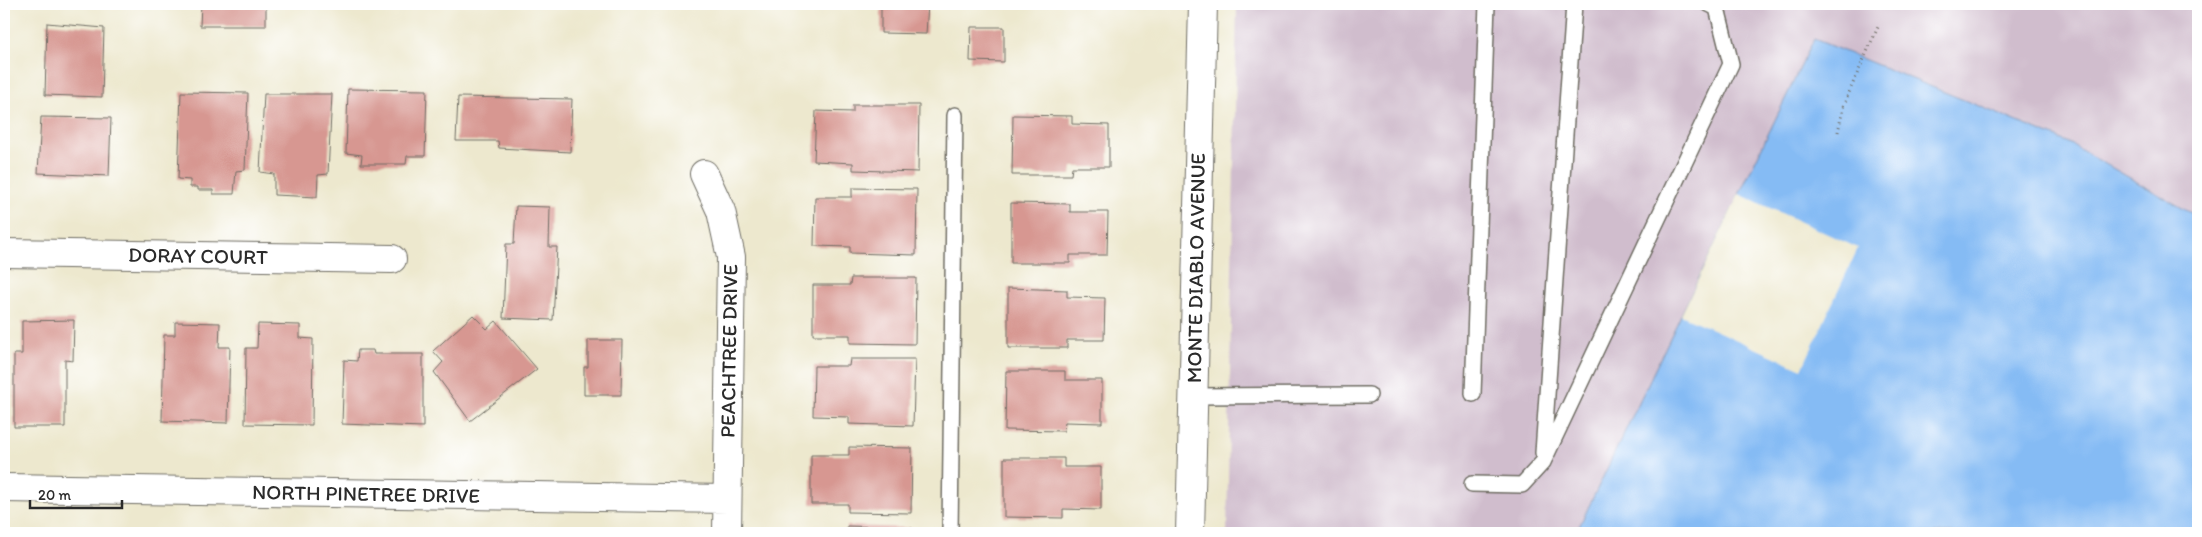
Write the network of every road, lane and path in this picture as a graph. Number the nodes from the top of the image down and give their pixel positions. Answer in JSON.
{"nodes":[{"id":1,"x":1203,"y":4,"type":"edge"},
{"id":2,"x":1487,"y":4,"type":"edge"},
{"id":3,"x":1574,"y":4,"type":"edge"},
{"id":4,"x":1709,"y":4,"type":"edge"},
{"id":5,"x":1878,"y":28,"type":"dead end"},
{"id":6,"x":1844,"y":101,"type":"dead end"},
{"id":7,"x":1844,"y":106,"type":"junction"},
{"id":8,"x":955,"y":115,"type":"dead end"},
{"id":9,"x":1838,"y":132,"type":"dead end"},
{"id":10,"x":704,"y":174,"type":"dead end"},
{"id":11,"x":4,"y":253,"type":"edge"},
{"id":12,"x":392,"y":259,"type":"dead end"},
{"id":13,"x":1368,"y":394,"type":"dead end"},
{"id":14,"x":1473,"y":394,"type":"dead end"},
{"id":15,"x":1193,"y":396,"type":"junction"},
{"id":16,"x":1543,"y":462,"type":"junction"},
{"id":17,"x":1472,"y":484,"type":"dead end"},
{"id":18,"x":4,"y":488,"type":"edge"},
{"id":19,"x":727,"y":499,"type":"junction"},
{"id":20,"x":728,"y":533,"type":"edge"},
{"id":21,"x":950,"y":533,"type":"edge"},
{"id":22,"x":1190,"y":533,"type":"edge"}],
"edges":[{"from":1,"to":15,"type":"street","name":"MONTE DIABLO AVENUE"},
{"from":2,"to":14,"type":"lane"},
{"from":3,"to":16,"type":"lane"},
{"from":4,"to":16,"type":"lane"},
{"from":5,"to":7,"type":"path"},
{"from":6,"to":7,"type":"path"},
{"from":7,"to":9,"type":"path"},
{"from":8,"to":21,"type":"lane"},
{"from":10,"to":19,"type":"street","name":"PEACHTREE DRIVE"},
{"from":11,"to":12,"type":"street","name":"DORAY COURT"},
{"from":13,"to":15,"type":"lane"},
{"from":15,"to":22,"type":"street","name":"MONTE DIABLO AVENUE"},
{"from":16,"to":17,"type":"lane"},
{"from":18,"to":19,"type":"street","name":"NORTH PINETREE DRIVE"},
{"from":19,"to":20,"type":"street","name":"PEACHTREE DRIVE"}]}
